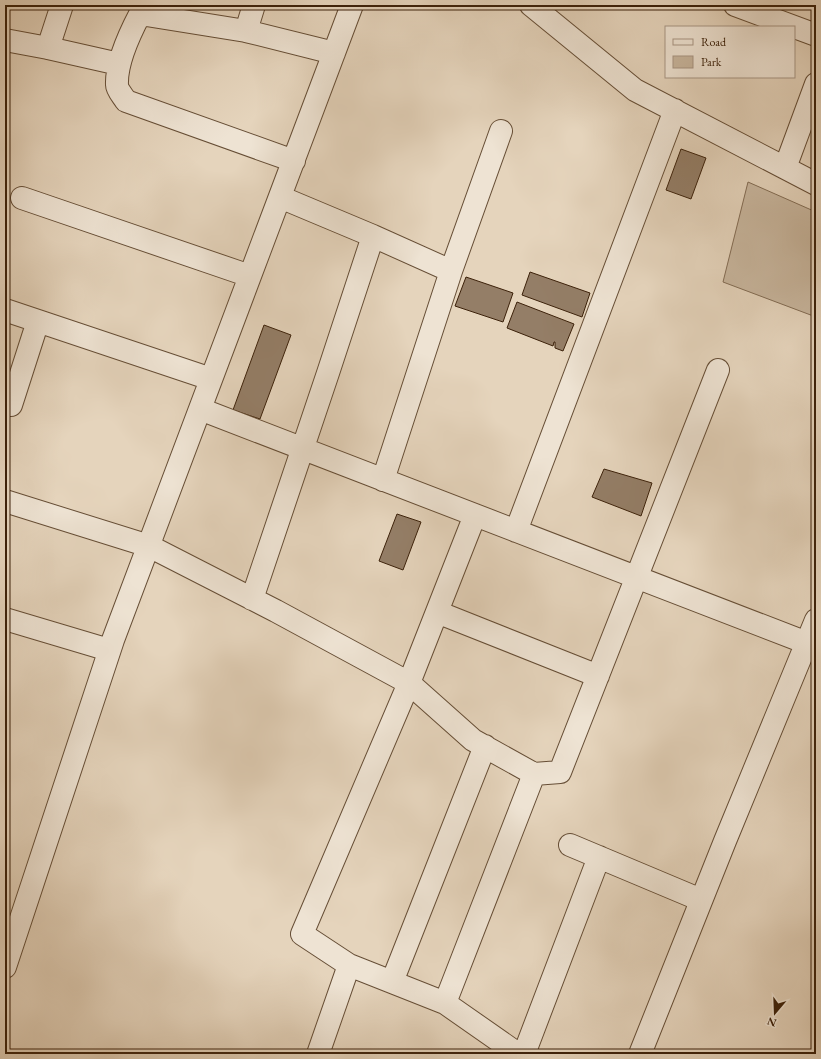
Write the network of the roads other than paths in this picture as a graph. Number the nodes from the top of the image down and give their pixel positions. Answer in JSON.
{"nodes":[{"id":1,"x":62,"y":5,"type":"edge"},
{"id":2,"x":254,"y":5,"type":"edge"},
{"id":3,"x":352,"y":5,"type":"edge"},
{"id":4,"x":531,"y":5,"type":"edge"},
{"id":5,"x":735,"y":5,"type":"edge"},
{"id":6,"x":792,"y":26,"type":"edge"},
{"id":7,"x":795,"y":27,"type":"edge"},
{"id":8,"x":246,"y":31,"type":"junction"},
{"id":9,"x":816,"y":35,"type":"edge"},
{"id":10,"x":5,"y":40,"type":"edge"},
{"id":11,"x":48,"y":48,"type":"junction"},
{"id":12,"x":334,"y":53,"type":"junction"},
{"id":13,"x":119,"y":64,"type":"junction"},
{"id":14,"x":816,"y":84,"type":"edge"},
{"id":15,"x":675,"y":110,"type":"junction"},
{"id":16,"x":501,"y":131,"type":"dead end"},
{"id":17,"x":294,"y":160,"type":"junction"},
{"id":18,"x":785,"y":168,"type":"junction"},
{"id":19,"x":816,"y":184,"type":"edge"},
{"id":20,"x":280,"y":197,"type":"junction"},
{"id":21,"x":22,"y":198,"type":"dead end"},
{"id":22,"x":372,"y":236,"type":"junction"},
{"id":23,"x":451,"y":271,"type":"junction"},
{"id":24,"x":250,"y":276,"type":"junction"},
{"id":25,"x":5,"y":310,"type":"edge"},
{"id":26,"x":38,"y":321,"type":"junction"},
{"id":27,"x":718,"y":370,"type":"dead end"},
{"id":28,"x":211,"y":379,"type":"junction"},
{"id":29,"x":11,"y":406,"type":"dead end"},
{"id":30,"x":200,"y":409,"type":"junction"},
{"id":31,"x":303,"y":449,"type":"junction"},
{"id":32,"x":383,"y":480,"type":"junction"},
{"id":33,"x":5,"y":501,"type":"edge"},
{"id":34,"x":475,"y":515,"type":"junction"},
{"id":35,"x":516,"y":531,"type":"junction"},
{"id":36,"x":148,"y":546,"type":"junction"},
{"id":37,"x":637,"y":577,"type":"junction"},
{"id":38,"x":252,"y":599,"type":"junction"},
{"id":39,"x":437,"y":612,"type":"junction"},
{"id":40,"x":5,"y":619,"type":"edge"},
{"id":41,"x":816,"y":620,"type":"edge"},
{"id":42,"x":807,"y":643,"type":"junction"},
{"id":43,"x":109,"y":650,"type":"junction"},
{"id":44,"x":598,"y":676,"type":"junction"},
{"id":45,"x":409,"y":683,"type":"junction"},
{"id":46,"x":485,"y":746,"type":"junction"},
{"id":47,"x":534,"y":774,"type":"junction"},
{"id":48,"x":570,"y":845,"type":"dead end"},
{"id":49,"x":599,"y":857,"type":"junction"},
{"id":50,"x":701,"y":900,"type":"junction"},
{"id":51,"x":348,"y":965,"type":"junction"},
{"id":52,"x":5,"y":968,"type":"edge"},
{"id":53,"x":392,"y":982,"type":"junction"},
{"id":54,"x":445,"y":1003,"type":"junction"},
{"id":55,"x":318,"y":1054,"type":"edge"},
{"id":56,"x":518,"y":1054,"type":"edge"},
{"id":57,"x":524,"y":1054,"type":"edge"},
{"id":58,"x":640,"y":1054,"type":"edge"}],
"edges":[{"from":1,"to":11,"type":"street"},
{"from":2,"to":8,"type":"street"},
{"from":3,"to":12,"type":"street"},
{"from":4,"to":15,"type":"street"},
{"from":5,"to":6,"type":"street"},
{"from":7,"to":9,"type":"street"},
{"from":8,"to":12,"type":"street"},
{"from":8,"to":13,"type":"street"},
{"from":10,"to":11,"type":"street"},
{"from":11,"to":13,"type":"street"},
{"from":12,"to":17,"type":"street"},
{"from":13,"to":17,"type":"street"},
{"from":14,"to":18,"type":"street"},
{"from":15,"to":18,"type":"street"},
{"from":15,"to":35,"type":"street"},
{"from":16,"to":23,"type":"street"},
{"from":17,"to":20,"type":"street"},
{"from":18,"to":19,"type":"street"},
{"from":20,"to":22,"type":"street"},
{"from":20,"to":24,"type":"street"},
{"from":21,"to":24,"type":"street"},
{"from":22,"to":23,"type":"street"},
{"from":22,"to":31,"type":"street"},
{"from":23,"to":32,"type":"street"},
{"from":24,"to":28,"type":"street"},
{"from":25,"to":26,"type":"street"},
{"from":26,"to":28,"type":"street"},
{"from":26,"to":29,"type":"street"},
{"from":27,"to":37,"type":"street"},
{"from":28,"to":30,"type":"street"},
{"from":30,"to":31,"type":"street"},
{"from":30,"to":36,"type":"street"},
{"from":31,"to":32,"type":"street"},
{"from":31,"to":38,"type":"street"},
{"from":32,"to":34,"type":"street"},
{"from":33,"to":36,"type":"street"},
{"from":34,"to":35,"type":"street"},
{"from":34,"to":39,"type":"street"},
{"from":35,"to":37,"type":"street"},
{"from":36,"to":38,"type":"street"},
{"from":36,"to":43,"type":"street"},
{"from":37,"to":42,"type":"street"},
{"from":37,"to":44,"type":"street"},
{"from":38,"to":45,"type":"street"},
{"from":39,"to":44,"type":"street"},
{"from":39,"to":45,"type":"street"},
{"from":40,"to":43,"type":"street"},
{"from":41,"to":42,"type":"street"},
{"from":42,"to":50,"type":"street"},
{"from":43,"to":52,"type":"street"},
{"from":44,"to":47,"type":"street"},
{"from":45,"to":46,"type":"street"},
{"from":45,"to":51,"type":"street"},
{"from":46,"to":47,"type":"street"},
{"from":46,"to":53,"type":"street"},
{"from":47,"to":54,"type":"street"},
{"from":48,"to":49,"type":"street"},
{"from":49,"to":50,"type":"street"},
{"from":49,"to":57,"type":"street"},
{"from":50,"to":58,"type":"street"},
{"from":51,"to":53,"type":"street"},
{"from":51,"to":55,"type":"street"},
{"from":53,"to":54,"type":"street"},
{"from":54,"to":56,"type":"street"}]}
